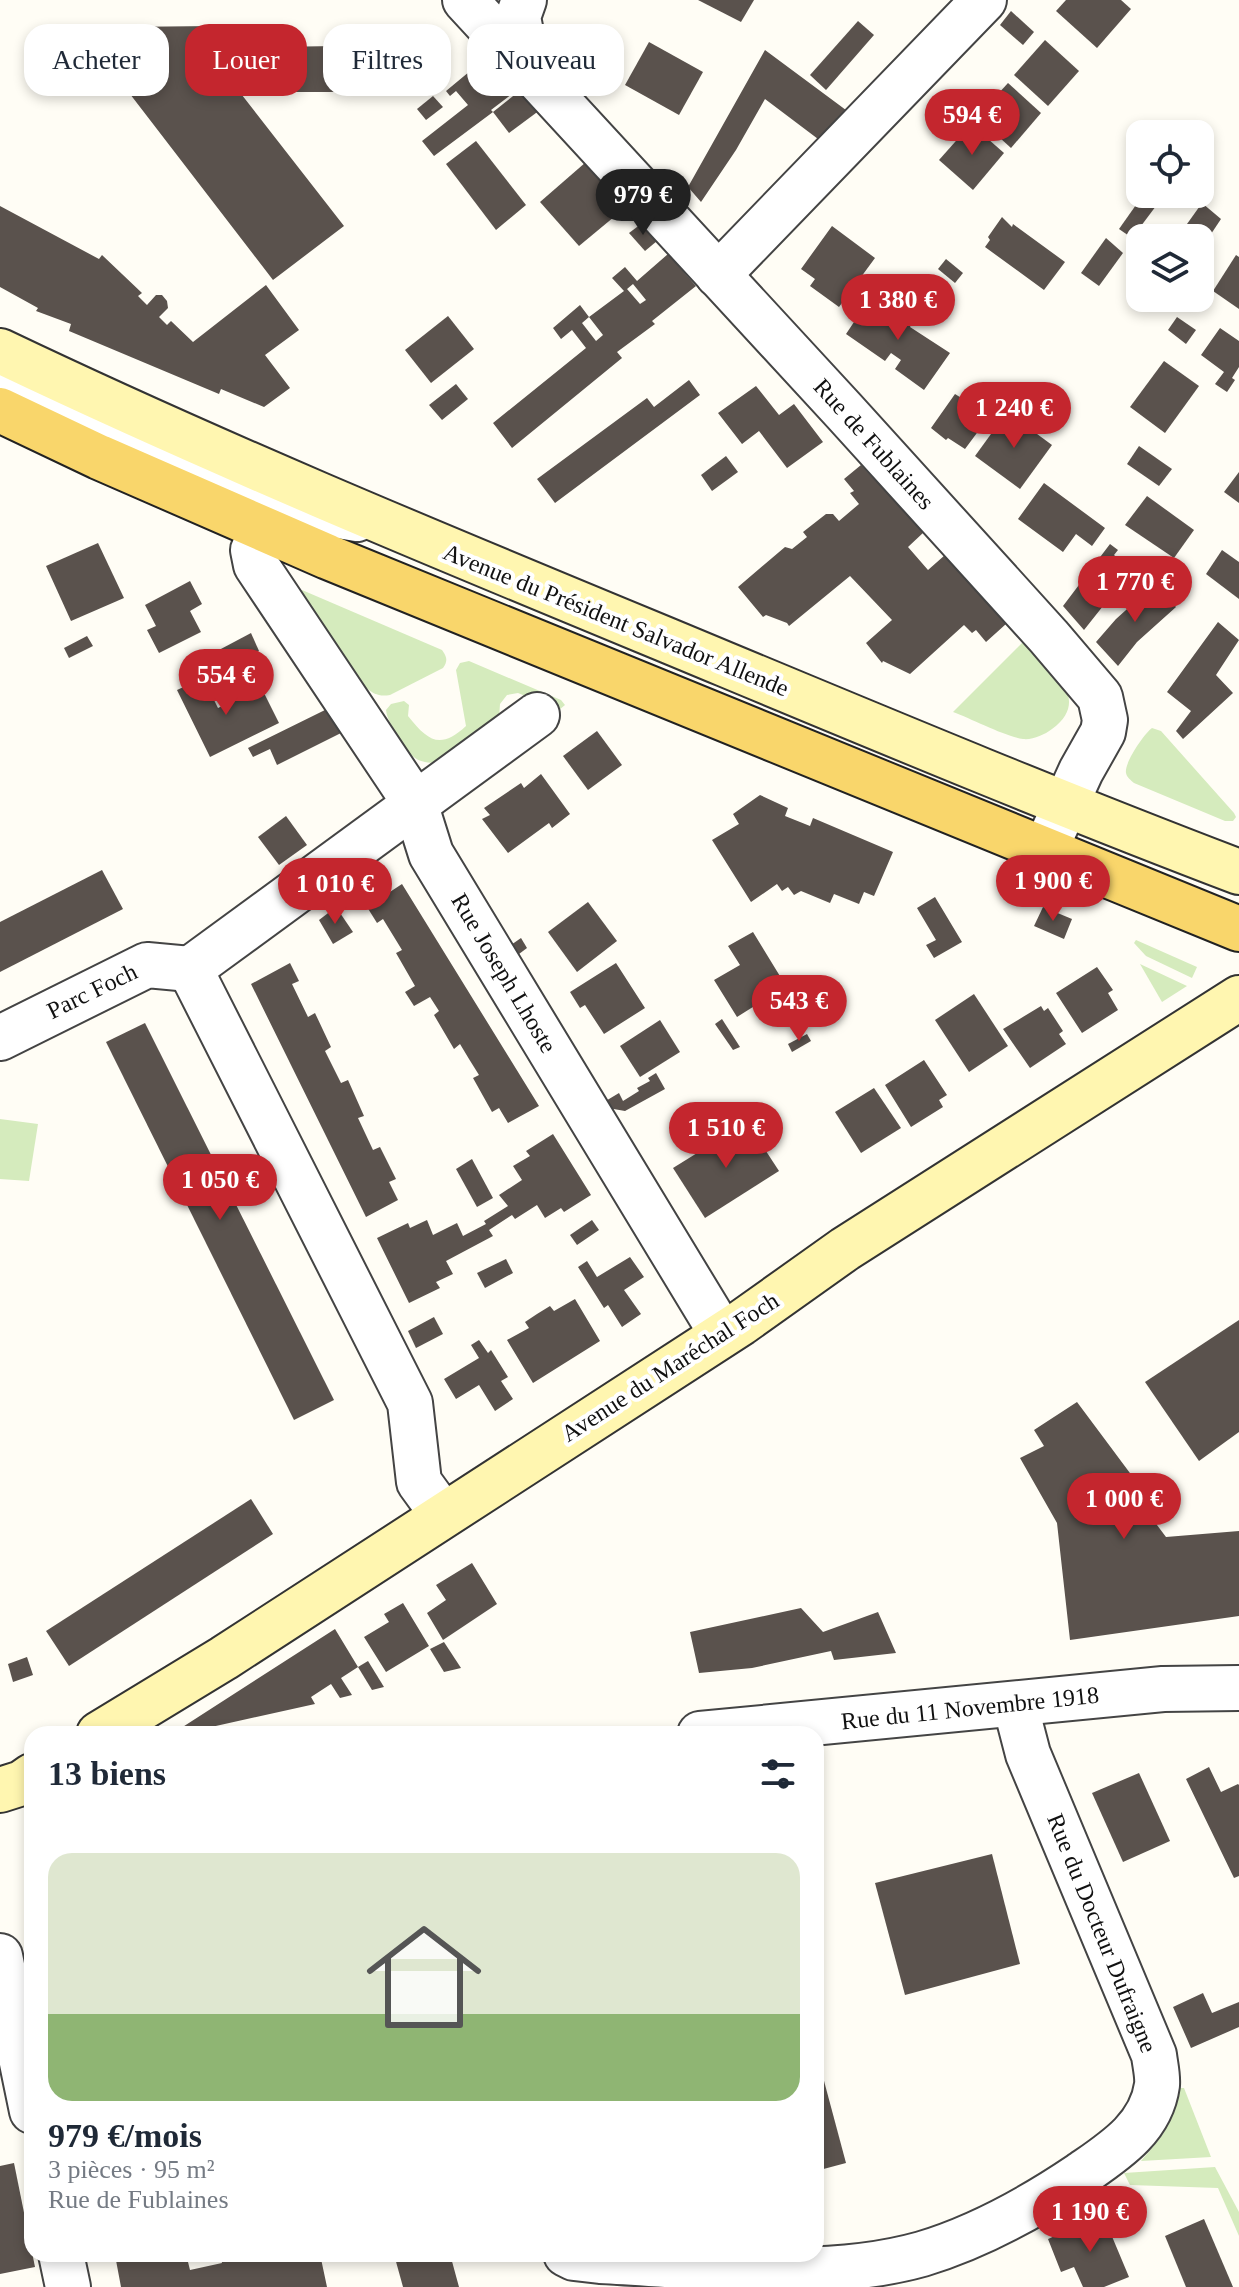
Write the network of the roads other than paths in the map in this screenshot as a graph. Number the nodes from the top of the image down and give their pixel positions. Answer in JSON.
{"nodes":[{"id":1,"x":465,"y":0,"type":"edge"},
{"id":2,"x":524,"y":0,"type":"edge"},
{"id":3,"x":984,"y":0,"type":"edge"},
{"id":4,"x":487,"y":24,"type":"edge"},
{"id":5,"x":519,"y":24,"type":"edge"},
{"id":6,"x":554,"y":96,"type":"edge"},
{"id":7,"x":718,"y":275,"type":"junction"},
{"id":8,"x":0,"y":351,"type":"edge"},
{"id":9,"x":0,"y":380,"type":"edge"},
{"id":10,"x":0,"y":410,"type":"edge"},
{"id":11,"x":58,"y":423,"type":"junction"},
{"id":12,"x":383,"y":523,"type":"junction"},
{"id":13,"x":264,"y":529,"type":"junction"},
{"id":14,"x":537,"y":715,"type":"dead end"},
{"id":15,"x":415,"y":803,"type":"junction"},
{"id":16,"x":1055,"y":828,"type":"junction"},
{"id":17,"x":1239,"y":872,"type":"edge"},
{"id":18,"x":1239,"y":908,"type":"edge"},
{"id":19,"x":1239,"y":929,"type":"edge"},
{"id":20,"x":190,"y":969,"type":"junction"},
{"id":21,"x":1239,"y":998,"type":"edge"},
{"id":22,"x":0,"y":1038,"type":"edge"},
{"id":23,"x":722,"y":1334,"type":"junction"},
{"id":24,"x":443,"y":1515,"type":"junction"},
{"id":25,"x":1239,"y":1688,"type":"edge"},
{"id":26,"x":1015,"y":1704,"type":"junction"},
{"id":27,"x":112,"y":1726,"type":"edge"},
{"id":28,"x":784,"y":1726,"type":"edge"},
{"id":29,"x":0,"y":1956,"type":"edge"},
{"id":30,"x":24,"y":2072,"type":"edge"},
{"id":31,"x":63,"y":2262,"type":"edge"},
{"id":32,"x":582,"y":2267,"type":"edge"},
{"id":33,"x":68,"y":2287,"type":"edge"}],
"edges":[{"from":1,"to":4,"type":"street","name":"Rue de Fublaines"},
{"from":2,"to":5,"type":"street"},
{"from":3,"to":7,"type":"street"},
{"from":6,"to":7,"type":"street","name":"Rue de Fublaines"},
{"from":7,"to":16,"type":"street","name":"Rue de Fublaines"},
{"from":8,"to":12,"type":"main road","name":"Avenue du Président Salvador Allende"},
{"from":9,"to":11,"type":"street"},
{"from":10,"to":11,"type":"main road"},
{"from":11,"to":12,"type":"street"},
{"from":11,"to":13,"type":"main road"},
{"from":12,"to":16,"type":"main road","name":"Avenue du Président Salvador Allende"},
{"from":13,"to":15,"type":"street","name":"Rue Joseph Lhoste"},
{"from":13,"to":16,"type":"main road"},
{"from":14,"to":15,"type":"street"},
{"from":15,"to":20,"type":"street"},
{"from":15,"to":23,"type":"street","name":"Rue Joseph Lhoste"},
{"from":16,"to":17,"type":"main road","name":"Avenue du Président Salvador Allende"},
{"from":16,"to":18,"type":"main road"},
{"from":16,"to":19,"type":"main road","name":"Avenue du Président Salvador Allende"},
{"from":20,"to":22,"type":"street","name":"Parc Foch"},
{"from":20,"to":24,"type":"street"},
{"from":21,"to":23,"type":"main road","name":"Avenue du Maréchal Foch"},
{"from":23,"to":24,"type":"main road","name":"Avenue du Maréchal Foch"},
{"from":24,"to":27,"type":"main road","name":"Avenue du Maréchal Foch"},
{"from":25,"to":26,"type":"street","name":"Rue du 11 Novembre 1918"},
{"from":26,"to":28,"type":"street","name":"Rue du 11 Novembre 1918"},
{"from":26,"to":32,"type":"street","name":"Rue du Docteur Dufraigne"},
{"from":29,"to":30,"type":"street"},
{"from":31,"to":33,"type":"street"}]}
